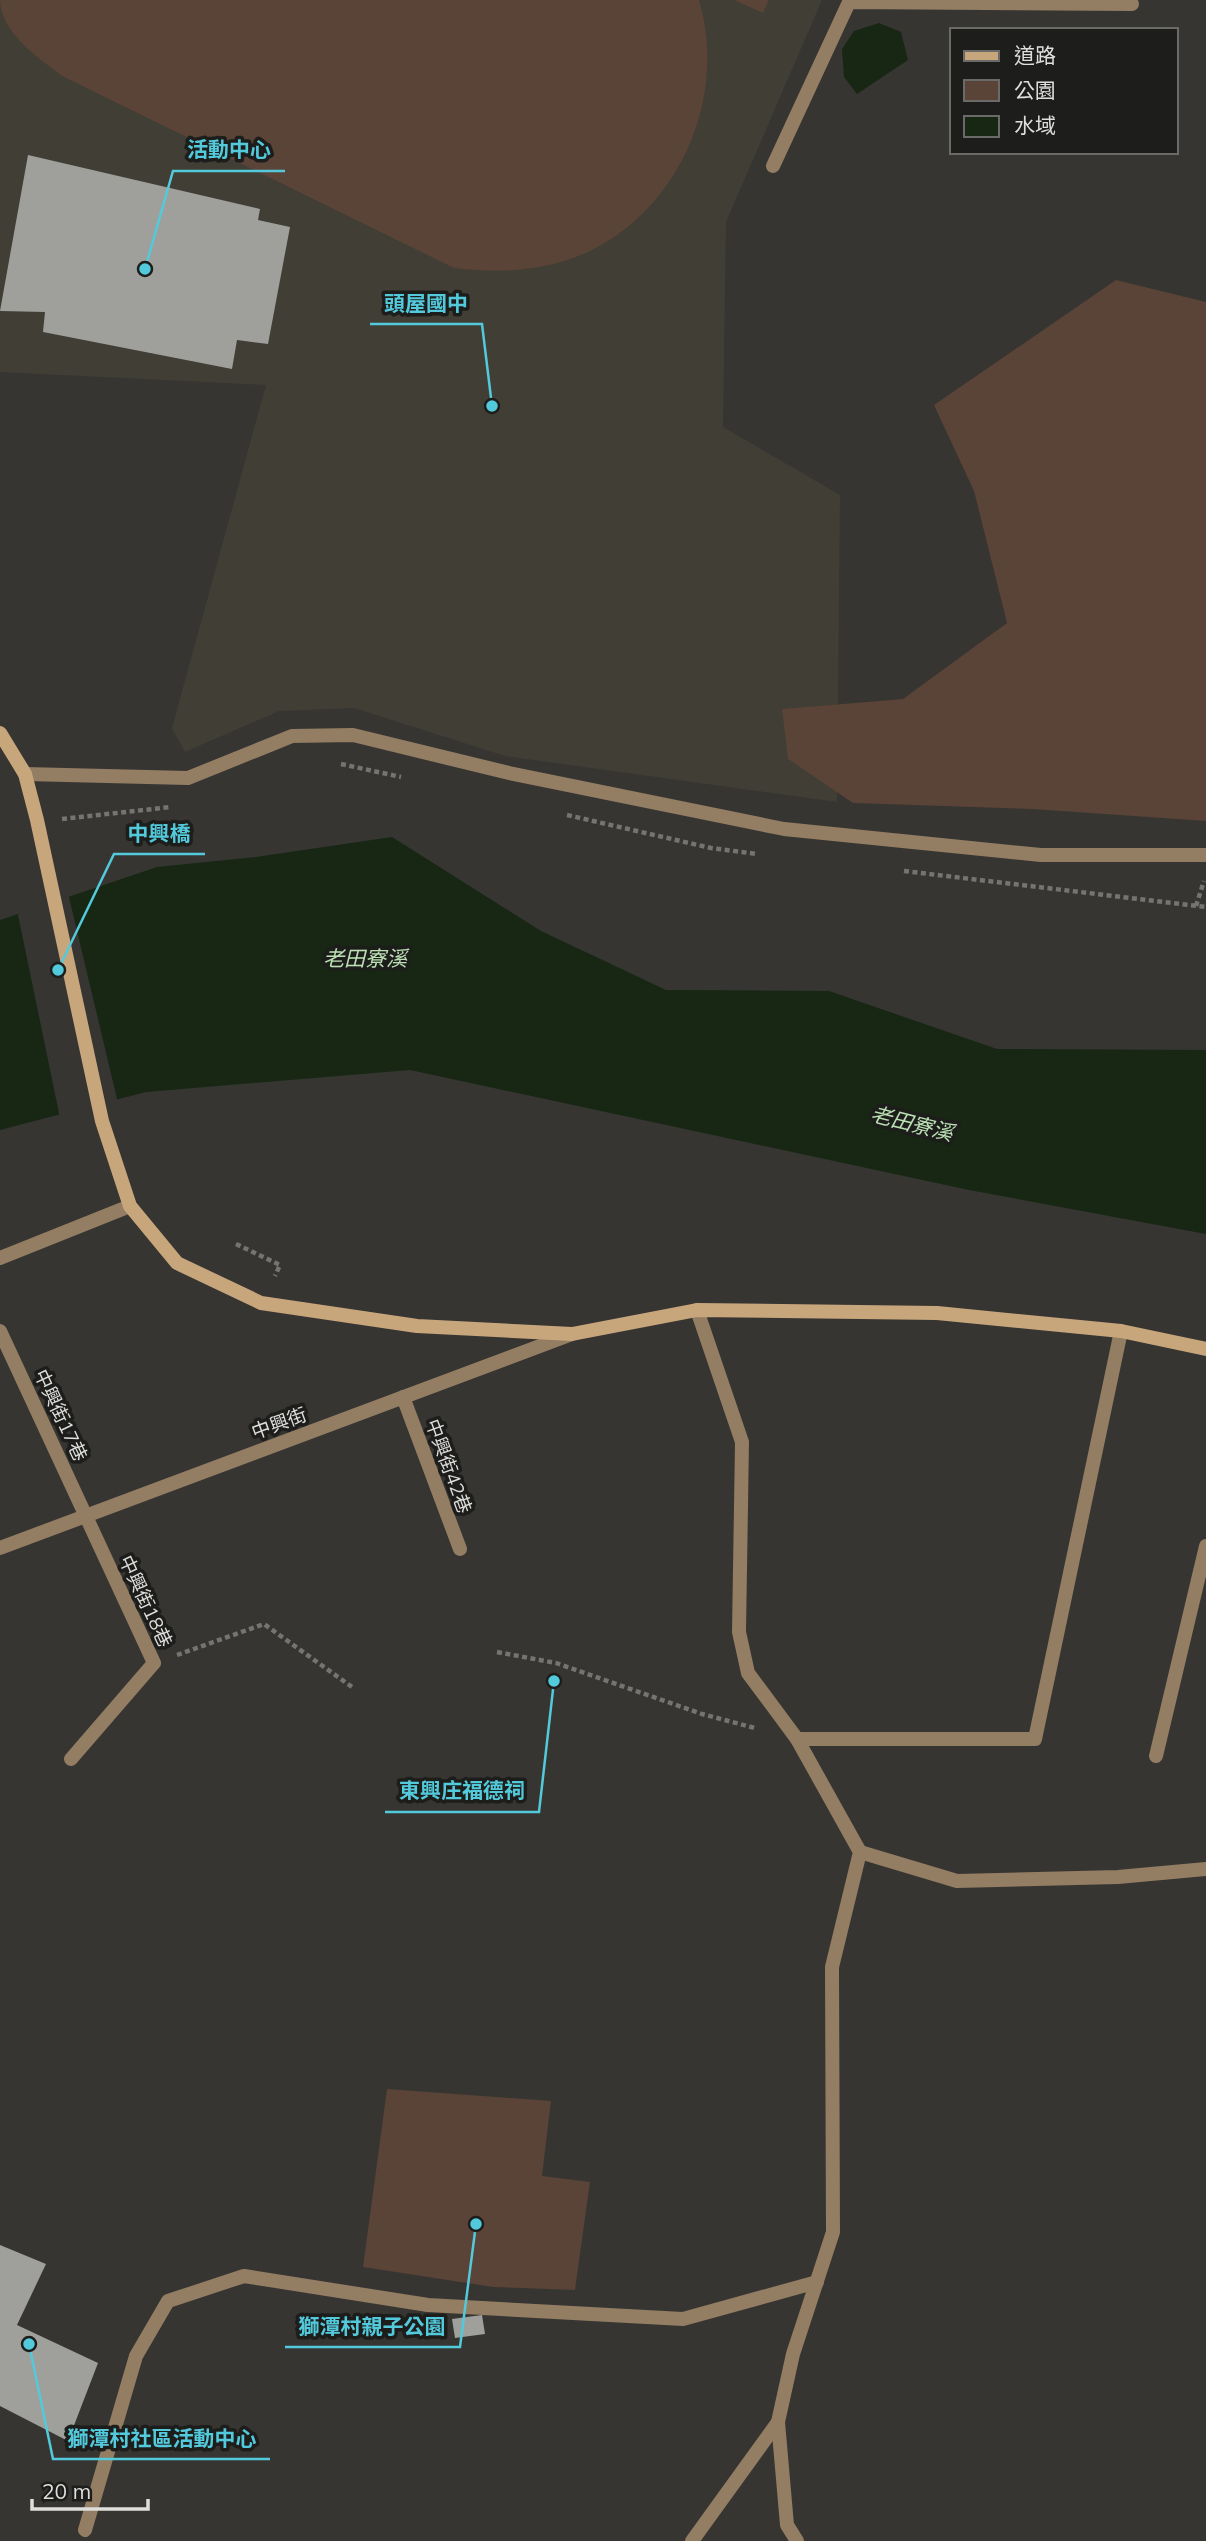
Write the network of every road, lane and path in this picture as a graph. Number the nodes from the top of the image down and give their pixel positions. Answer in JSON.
{"nodes":[{"id":1,"x":850,"y":1,"type":"edge"},
{"id":2,"x":1132,"y":5,"type":"dead end"},
{"id":3,"x":773,"y":166,"type":"dead end"},
{"id":4,"x":0,"y":733,"type":"edge"},
{"id":5,"x":340,"y":764,"type":"dead end"},
{"id":6,"x":25,"y":774,"type":"junction"},
{"id":7,"x":406,"y":779,"type":"dead end"},
{"id":8,"x":177,"y":806,"type":"dead end"},
{"id":9,"x":565,"y":815,"type":"dead end"},
{"id":10,"x":58,"y":820,"type":"dead end"},
{"id":11,"x":766,"y":855,"type":"dead end"},
{"id":12,"x":1206,"y":855,"type":"edge"},
{"id":13,"x":891,"y":870,"type":"dead end"},
{"id":14,"x":1206,"y":873,"type":"edge"},
{"id":15,"x":1196,"y":906,"type":"junction"},
{"id":16,"x":1206,"y":907,"type":"edge"},
{"id":17,"x":130,"y":1206,"type":"junction"},
{"id":18,"x":236,"y":1244,"type":"dead end"},
{"id":19,"x":0,"y":1258,"type":"edge"},
{"id":20,"x":275,"y":1276,"type":"dead end"},
{"id":21,"x":697,"y":1310,"type":"junction"},
{"id":22,"x":0,"y":1331,"type":"edge"},
{"id":23,"x":1121,"y":1331,"type":"junction"},
{"id":24,"x":572,"y":1334,"type":"junction"},
{"id":25,"x":1206,"y":1349,"type":"edge"},
{"id":26,"x":403,"y":1397,"type":"junction"},
{"id":27,"x":86,"y":1516,"type":"junction"},
{"id":28,"x":1206,"y":1546,"type":"edge"},
{"id":29,"x":0,"y":1548,"type":"edge"},
{"id":30,"x":460,"y":1549,"type":"dead end"},
{"id":31,"x":498,"y":1653,"type":"dead end"},
{"id":32,"x":153,"y":1663,"type":"junction"},
{"id":33,"x":352,"y":1687,"type":"dead end"},
{"id":34,"x":797,"y":1739,"type":"junction"},
{"id":35,"x":1156,"y":1756,"type":"dead end"},
{"id":36,"x":71,"y":1759,"type":"dead end"},
{"id":37,"x":860,"y":1852,"type":"junction"},
{"id":38,"x":1206,"y":1869,"type":"edge"},
{"id":39,"x":817,"y":2282,"type":"junction"},
{"id":40,"x":778,"y":2422,"type":"junction"},
{"id":41,"x":85,"y":2530,"type":"dead end"},
{"id":42,"x":692,"y":2541,"type":"edge"},
{"id":43,"x":797,"y":2541,"type":"edge"}],
"edges":[{"from":1,"to":2,"type":"street"},
{"from":1,"to":3,"type":"street"},
{"from":4,"to":6,"type":"main road"},
{"from":5,"to":7,"type":"path"},
{"from":6,"to":12,"type":"street"},
{"from":6,"to":17,"type":"main road"},
{"from":8,"to":10,"type":"path"},
{"from":9,"to":11,"type":"path"},
{"from":13,"to":15,"type":"path"},
{"from":14,"to":15,"type":"path"},
{"from":15,"to":16,"type":"path"},
{"from":17,"to":19,"type":"street"},
{"from":17,"to":24,"type":"main road"},
{"from":18,"to":20,"type":"path"},
{"from":21,"to":23,"type":"main road"},
{"from":21,"to":24,"type":"main road"},
{"from":21,"to":34,"type":"street"},
{"from":22,"to":27,"type":"street","name":"中興街17巷"},
{"from":23,"to":25,"type":"main road"},
{"from":23,"to":34,"type":"street"},
{"from":24,"to":26,"type":"street","name":"中興街"},
{"from":26,"to":27,"type":"street","name":"中興街"},
{"from":26,"to":30,"type":"street","name":"中興街42巷"},
{"from":27,"to":29,"type":"street","name":"中興街"},
{"from":27,"to":32,"type":"street","name":"中興街18巷"},
{"from":28,"to":35,"type":"street"},
{"from":31,"to":34,"type":"path"},
{"from":32,"to":33,"type":"path"},
{"from":32,"to":36,"type":"street","name":"中興街18巷"},
{"from":34,"to":37,"type":"street"},
{"from":37,"to":38,"type":"street"},
{"from":37,"to":39,"type":"street"},
{"from":39,"to":40,"type":"street"},
{"from":39,"to":41,"type":"street"},
{"from":40,"to":42,"type":"street"},
{"from":40,"to":43,"type":"street"}]}
